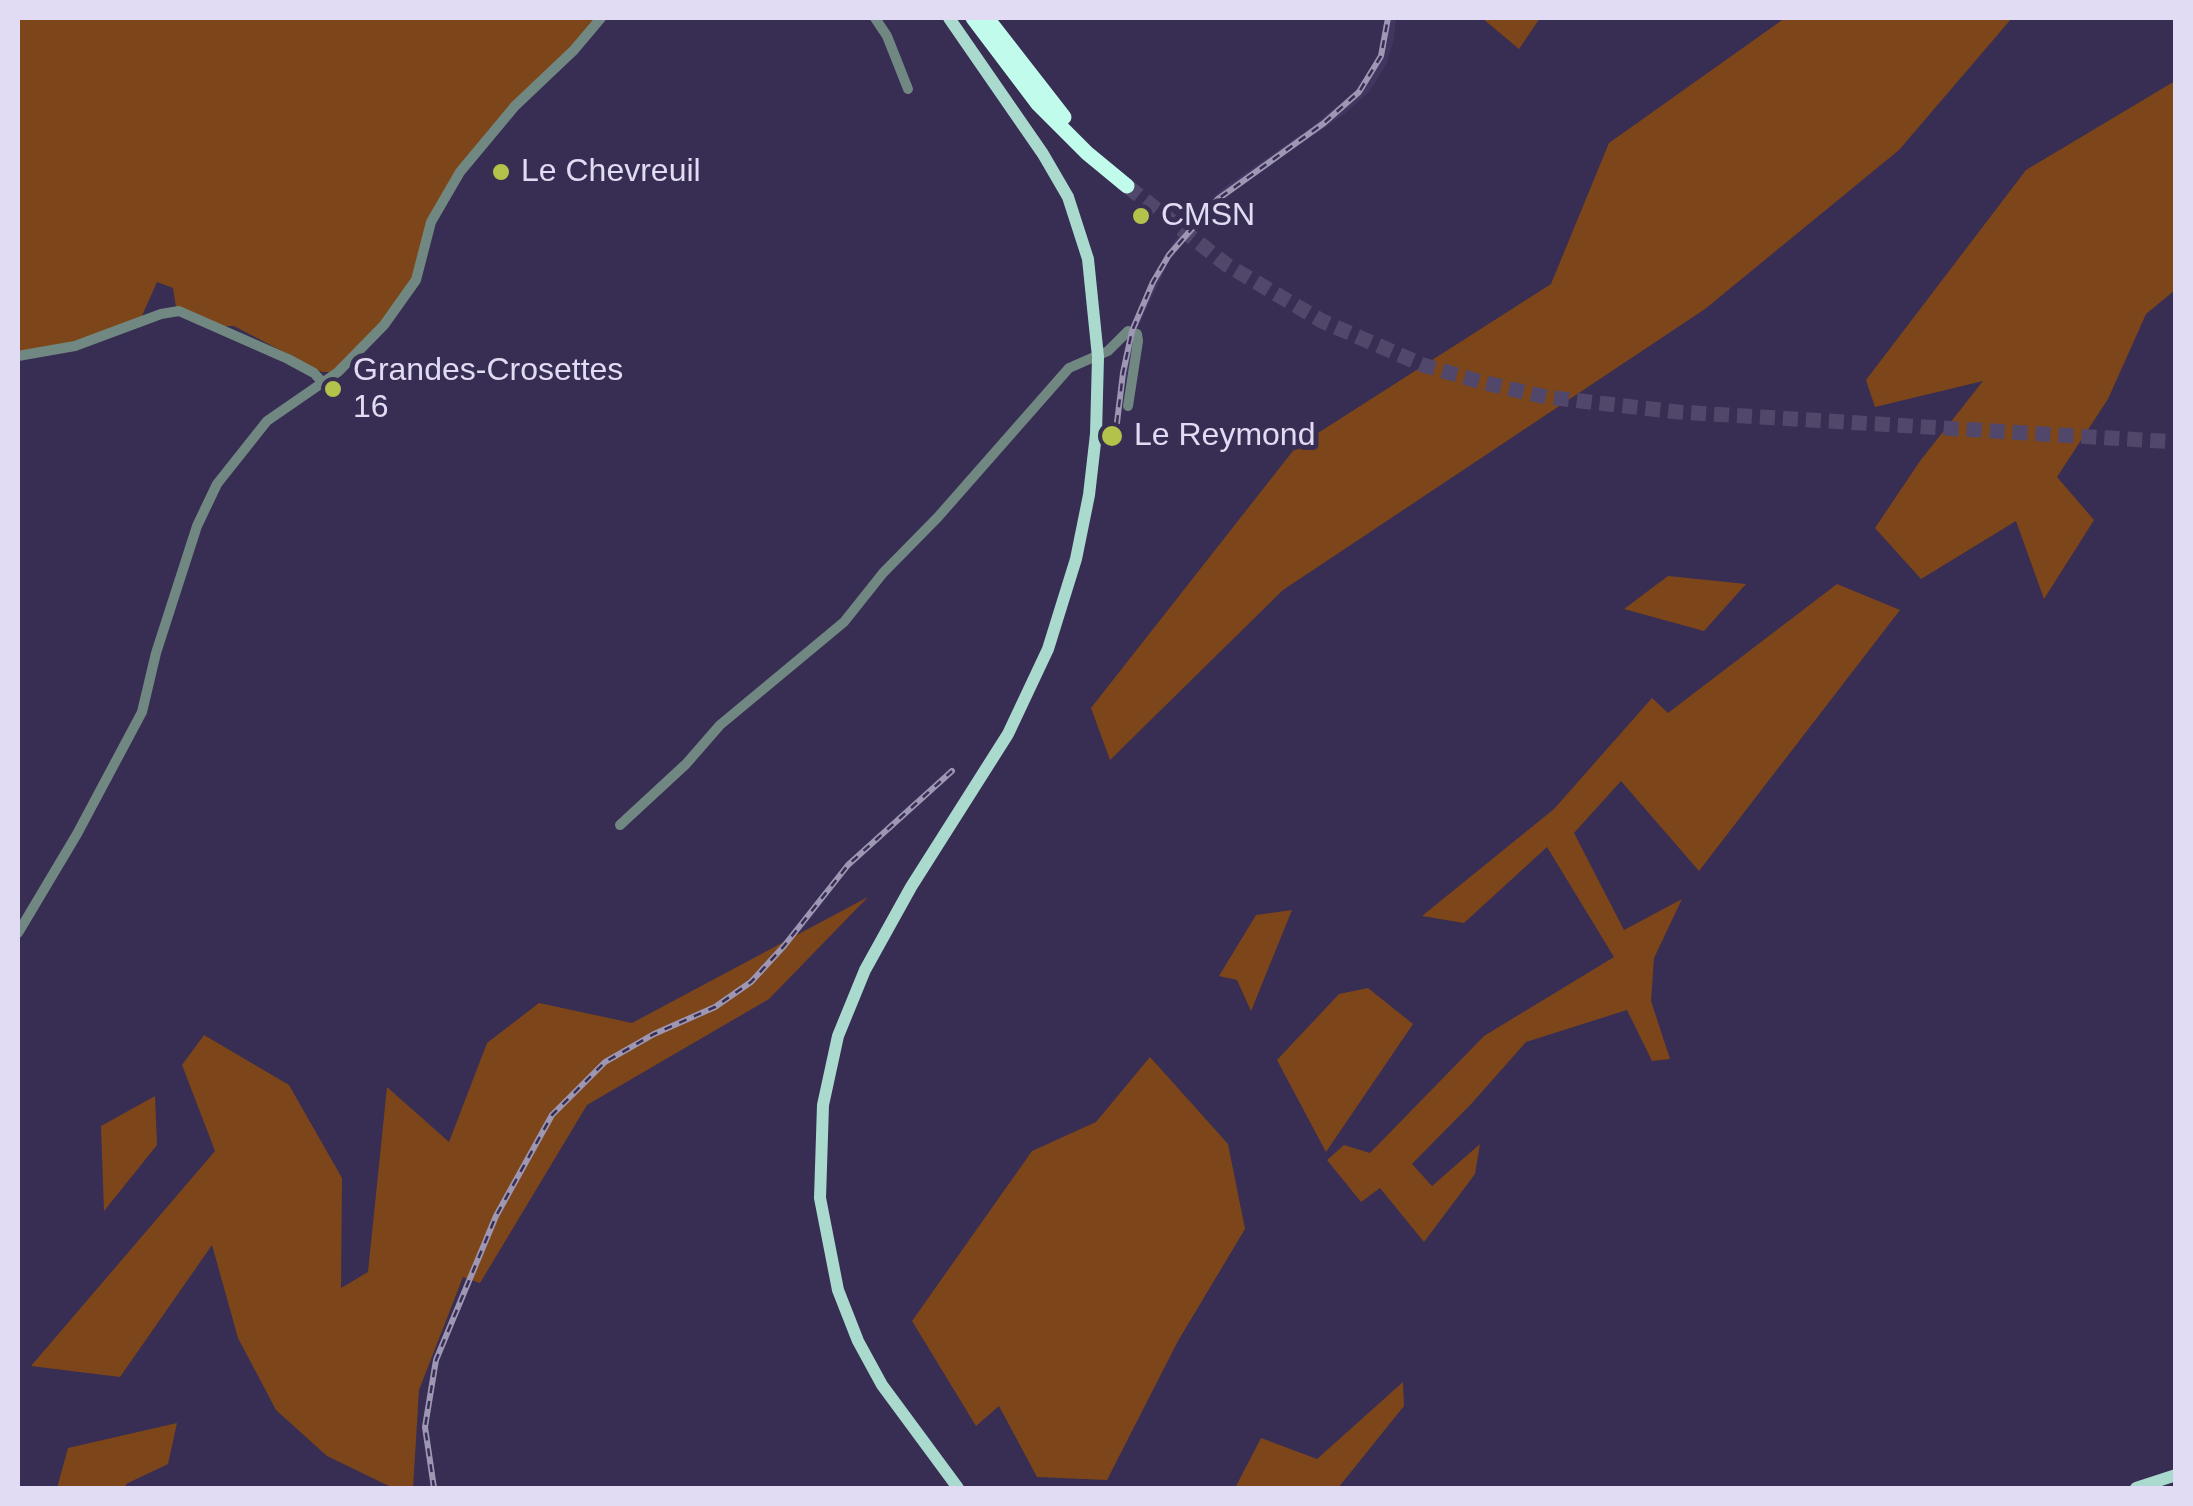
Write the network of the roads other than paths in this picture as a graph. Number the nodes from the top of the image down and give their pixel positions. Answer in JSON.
{"nodes":[{"id":1,"x":601,"y":18,"type":"edge"},
{"id":2,"x":874,"y":18,"type":"edge"},
{"id":3,"x":949,"y":18,"type":"edge"},
{"id":4,"x":973,"y":18,"type":"edge"},
{"id":5,"x":988,"y":18,"type":"edge"},
{"id":6,"x":908,"y":89,"type":"dead end"},
{"id":7,"x":18,"y":356,"type":"edge"},
{"id":8,"x":1098,"y":357,"type":"junction"},
{"id":9,"x":324,"y":383,"type":"junction"},
{"id":10,"x":1128,"y":406,"type":"dead end"},
{"id":11,"x":620,"y":825,"type":"dead end"},
{"id":12,"x":18,"y":933,"type":"edge"},
{"id":13,"x":2176,"y":1475,"type":"edge"},
{"id":14,"x":958,"y":1488,"type":"edge"},
{"id":15,"x":2136,"y":1488,"type":"edge"}],
"edges":[{"from":1,"to":9,"type":"street"},
{"from":2,"to":6,"type":"street"},
{"from":3,"to":8,"type":"main road"},
{"from":4,"to":5,"type":"highway"},
{"from":7,"to":9,"type":"street"},
{"from":8,"to":10,"type":"street"},
{"from":8,"to":11,"type":"street"},
{"from":8,"to":14,"type":"main road"},
{"from":9,"to":12,"type":"street"},
{"from":13,"to":15,"type":"main road"}]}
